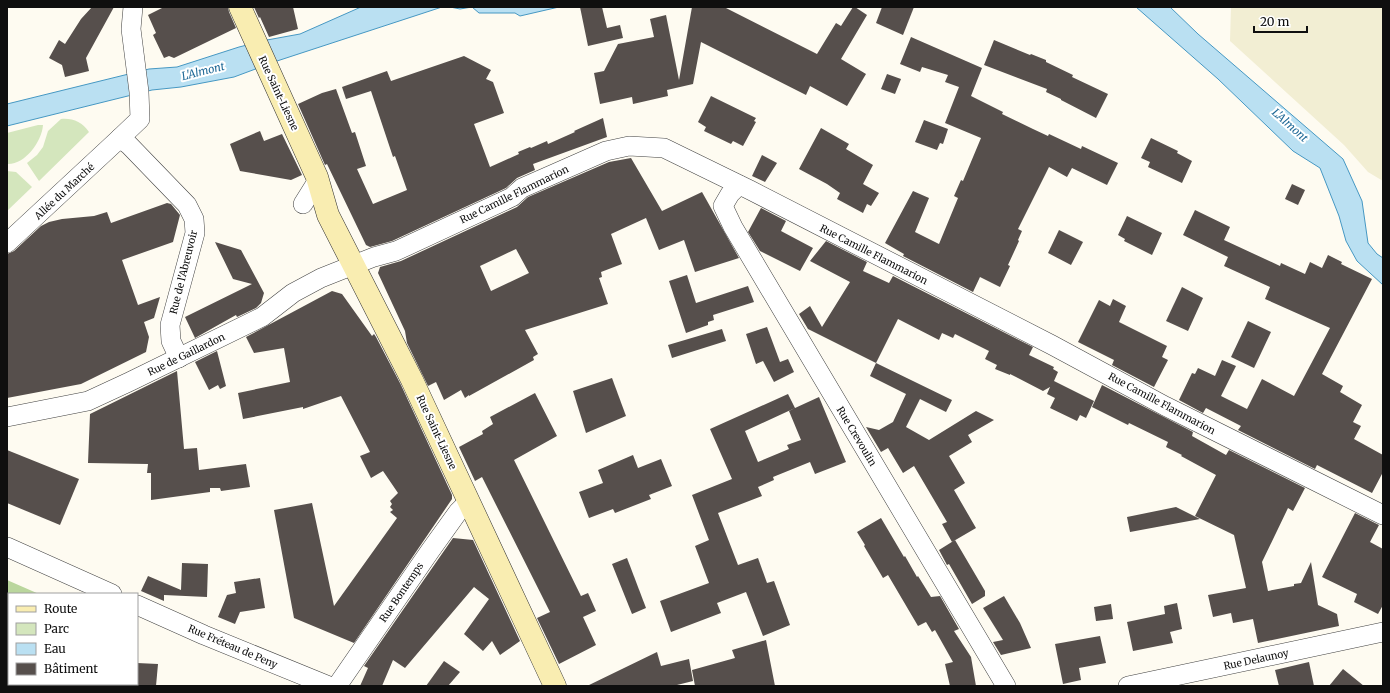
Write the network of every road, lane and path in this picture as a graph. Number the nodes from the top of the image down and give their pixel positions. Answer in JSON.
{"nodes":[{"id":1,"x":133,"y":7,"type":"edge"},
{"id":2,"x":240,"y":7,"type":"edge"},
{"id":3,"x":120,"y":138,"type":"junction"},
{"id":4,"x":318,"y":180,"type":"junction"},
{"id":5,"x":739,"y":186,"type":"junction"},
{"id":6,"x":303,"y":204,"type":"dead end"},
{"id":7,"x":7,"y":243,"type":"edge"},
{"id":8,"x":354,"y":265,"type":"junction"},
{"id":9,"x":175,"y":350,"type":"junction"},
{"id":10,"x":7,"y":417,"type":"edge"},
{"id":11,"x":469,"y":501,"type":"junction"},
{"id":12,"x":1383,"y":515,"type":"edge"},
{"id":13,"x":7,"y":547,"type":"edge"},
{"id":14,"x":110,"y":593,"type":"edge"},
{"id":15,"x":138,"y":605,"type":"edge"},
{"id":16,"x":1383,"y":632,"type":"edge"},
{"id":17,"x":329,"y":686,"type":"edge"},
{"id":18,"x":337,"y":686,"type":"edge"},
{"id":19,"x":555,"y":686,"type":"edge"},
{"id":20,"x":1006,"y":686,"type":"edge"},
{"id":21,"x":1128,"y":686,"type":"edge"}],
"edges":[{"from":1,"to":3,"type":"street"},
{"from":2,"to":4,"type":"main road","name":"Rue Saint-Liesne"},
{"from":3,"to":7,"type":"street","name":"Allée du Marché"},
{"from":3,"to":9,"type":"street","name":"Rue de l'Abreuvoir"},
{"from":4,"to":6,"type":"street"},
{"from":4,"to":8,"type":"main road","name":"Rue Saint-Liesne"},
{"from":5,"to":8,"type":"street","name":"Rue Camille Flammarion"},
{"from":5,"to":12,"type":"street","name":"Rue Camille Flammarion"},
{"from":5,"to":20,"type":"street","name":"Rue Crevoulin"},
{"from":8,"to":9,"type":"street","name":"Rue de Gaillardon"},
{"from":8,"to":11,"type":"main road","name":"Rue Saint-Liesne"},
{"from":9,"to":10,"type":"street","name":"Rue de Gaillardon"},
{"from":11,"to":18,"type":"street","name":"Rue Bontemps"},
{"from":11,"to":19,"type":"main road","name":"Rue Saint-Liesne"},
{"from":13,"to":14,"type":"street"},
{"from":15,"to":17,"type":"street","name":"Rue Fréteau de Peny"},
{"from":16,"to":21,"type":"street","name":"Rue Delaunoy"}]}
